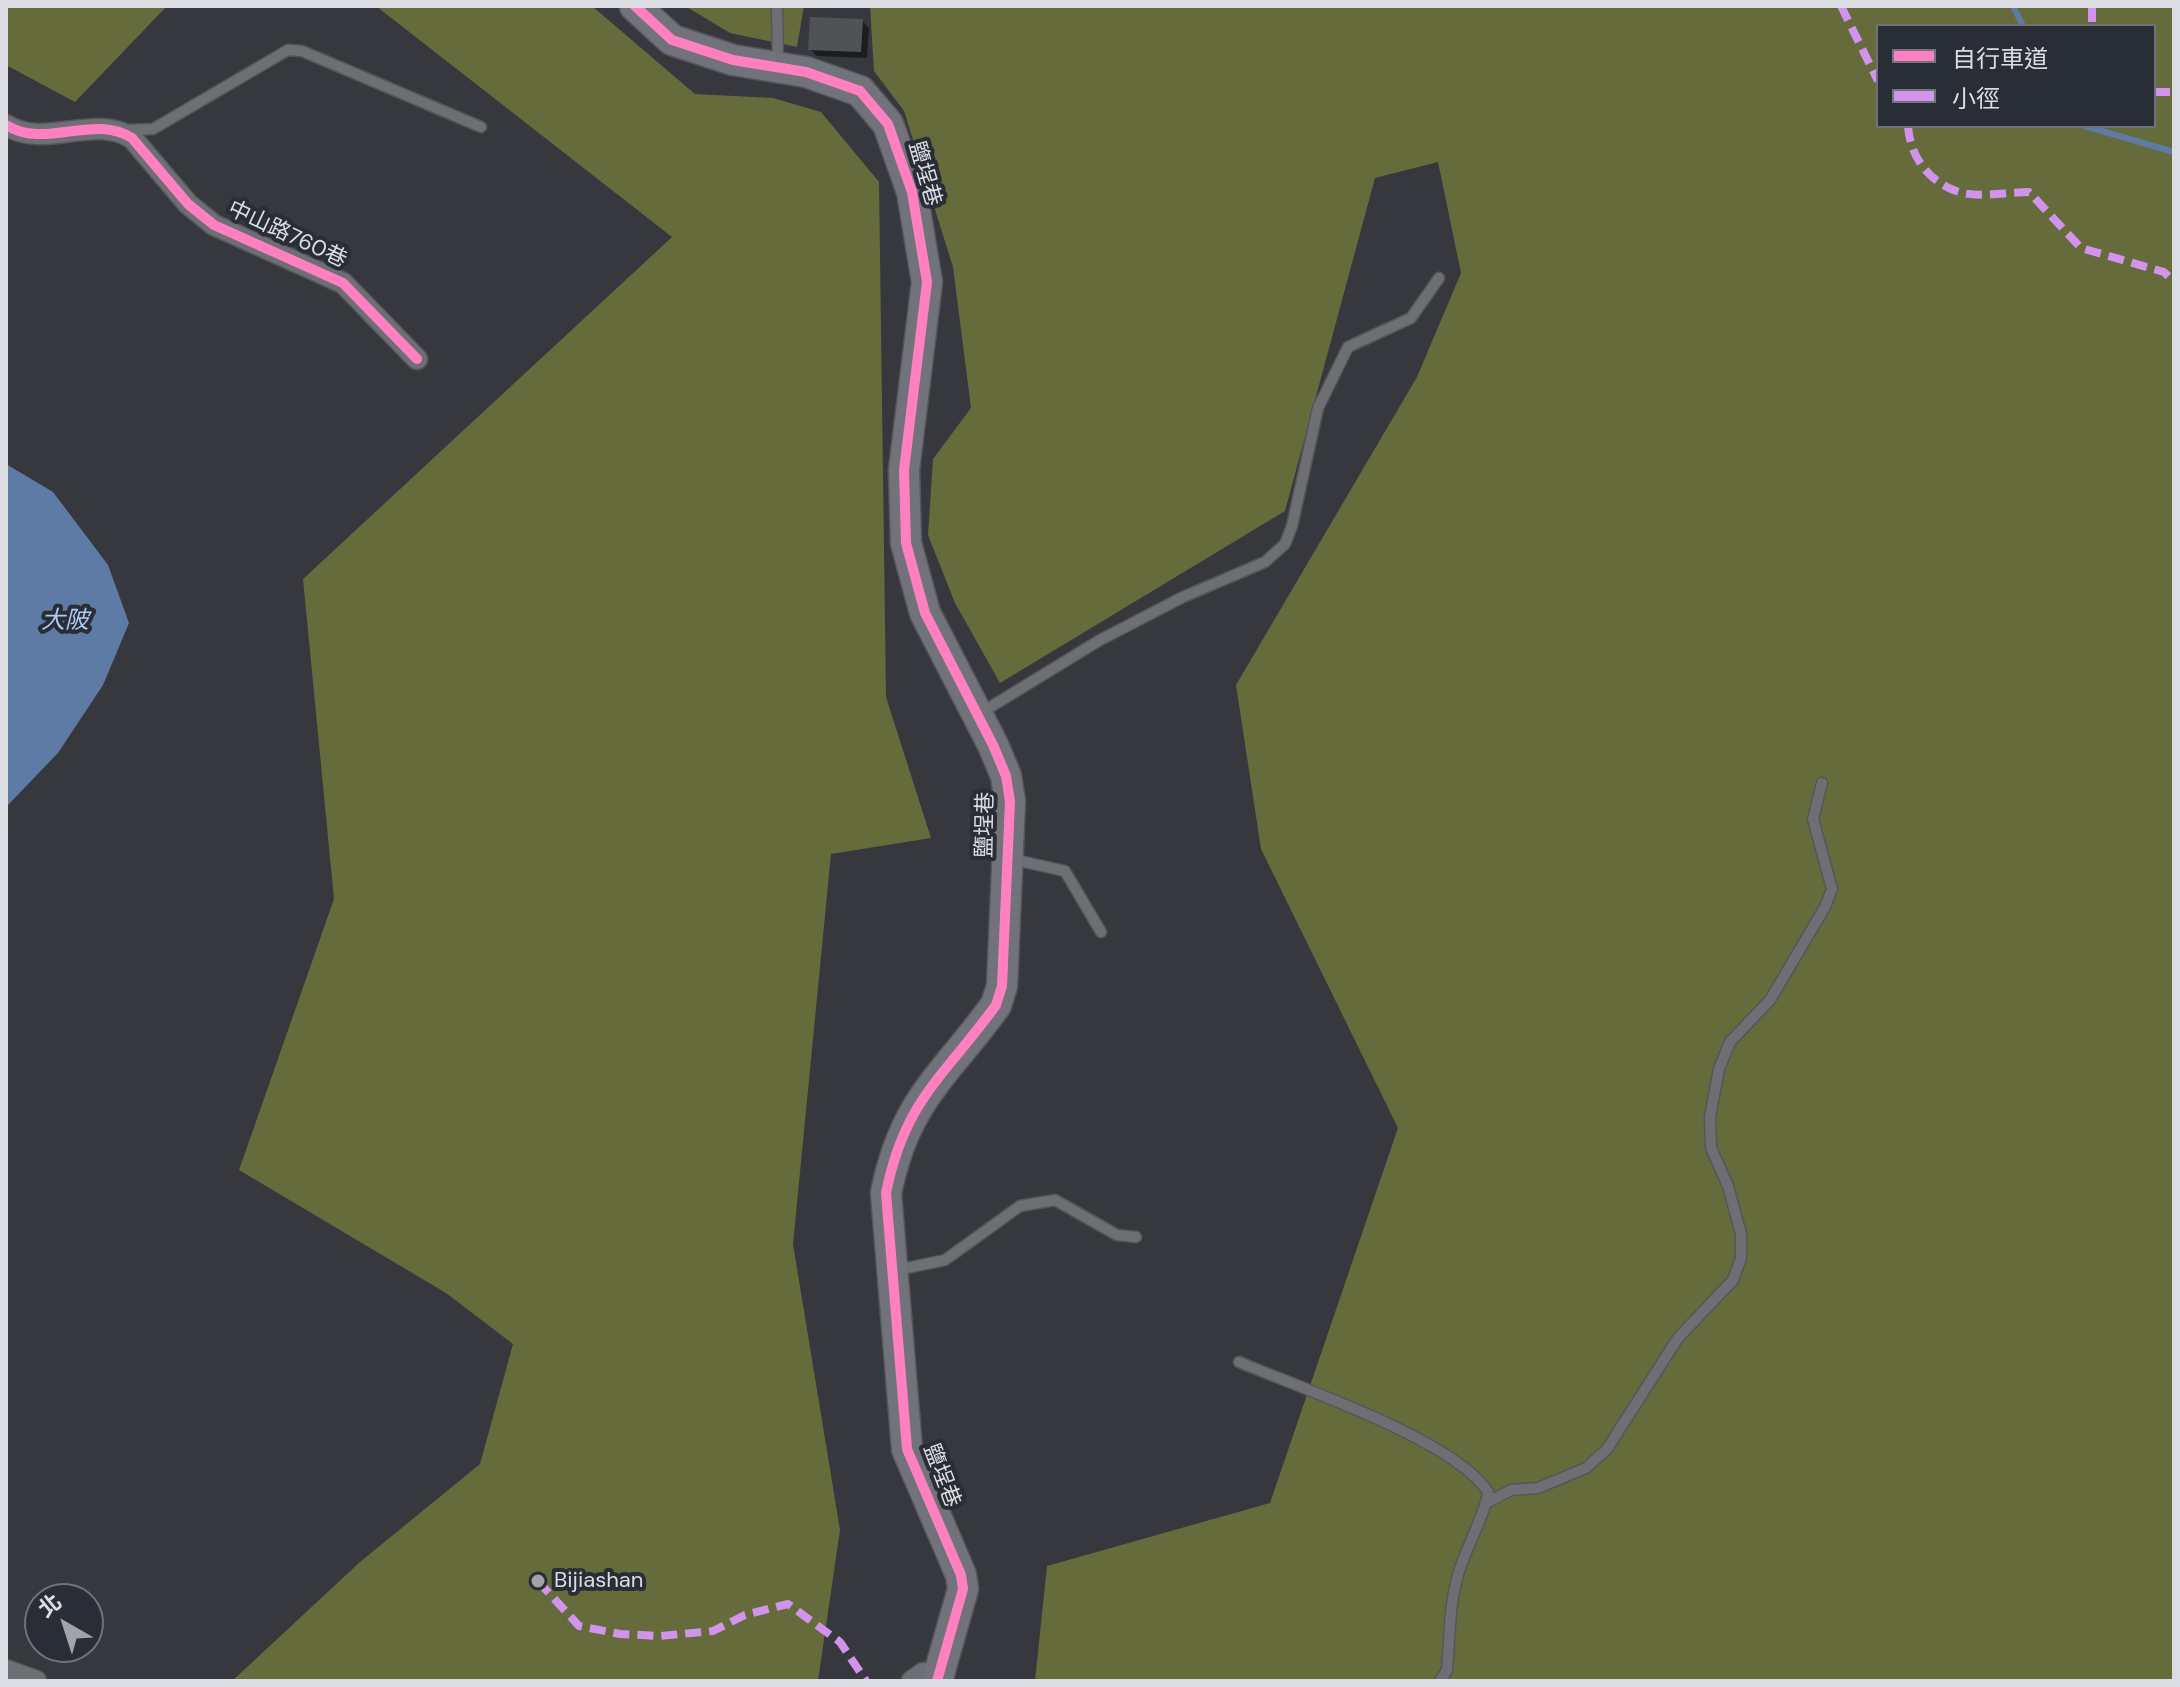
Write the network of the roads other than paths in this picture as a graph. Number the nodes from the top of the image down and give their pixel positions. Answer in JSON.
{"nodes":[{"id":1,"x":635,"y":6,"type":"edge"},
{"id":2,"x":777,"y":6,"type":"edge"},
{"id":3,"x":779,"y":67,"type":"junction"},
{"id":4,"x":6,"y":125,"type":"edge"},
{"id":5,"x":481,"y":127,"type":"dead end"},
{"id":6,"x":120,"y":130,"type":"junction"},
{"id":7,"x":1439,"y":278,"type":"dead end"},
{"id":8,"x":417,"y":359,"type":"dead end"},
{"id":9,"x":978,"y":715,"type":"junction"},
{"id":10,"x":1822,"y":783,"type":"dead end"},
{"id":11,"x":1005,"y":858,"type":"junction"},
{"id":12,"x":1101,"y":932,"type":"dead end"},
{"id":13,"x":1136,"y":1237,"type":"dead end"},
{"id":14,"x":891,"y":1271,"type":"junction"},
{"id":15,"x":1239,"y":1362,"type":"dead end"},
{"id":16,"x":1488,"y":1502,"type":"junction"},
{"id":17,"x":6,"y":1670,"type":"edge"},
{"id":18,"x":36,"y":1681,"type":"edge"},
{"id":19,"x":912,"y":1681,"type":"edge"},
{"id":20,"x":936,"y":1681,"type":"edge"},
{"id":21,"x":1440,"y":1681,"type":"edge"}],
"edges":[{"from":1,"to":3,"type":"street","name":"鹽埕巷"},
{"from":2,"to":3,"type":"lane"},
{"from":3,"to":9,"type":"street","name":"鹽埕巷"},
{"from":4,"to":6,"type":"street"},
{"from":5,"to":6,"type":"lane"},
{"from":6,"to":8,"type":"street","name":"中山路760巷"},
{"from":7,"to":9,"type":"lane"},
{"from":9,"to":11,"type":"street","name":"鹽埕巷"},
{"from":10,"to":16,"type":"lane"},
{"from":11,"to":12,"type":"lane"},
{"from":11,"to":14,"type":"street","name":"鹽埕巷"},
{"from":13,"to":14,"type":"lane"},
{"from":14,"to":20,"type":"street","name":"鹽埕巷"},
{"from":15,"to":16,"type":"lane"},
{"from":16,"to":21,"type":"lane"},
{"from":17,"to":18,"type":"street"},
{"from":19,"to":20,"type":"street"}]}
